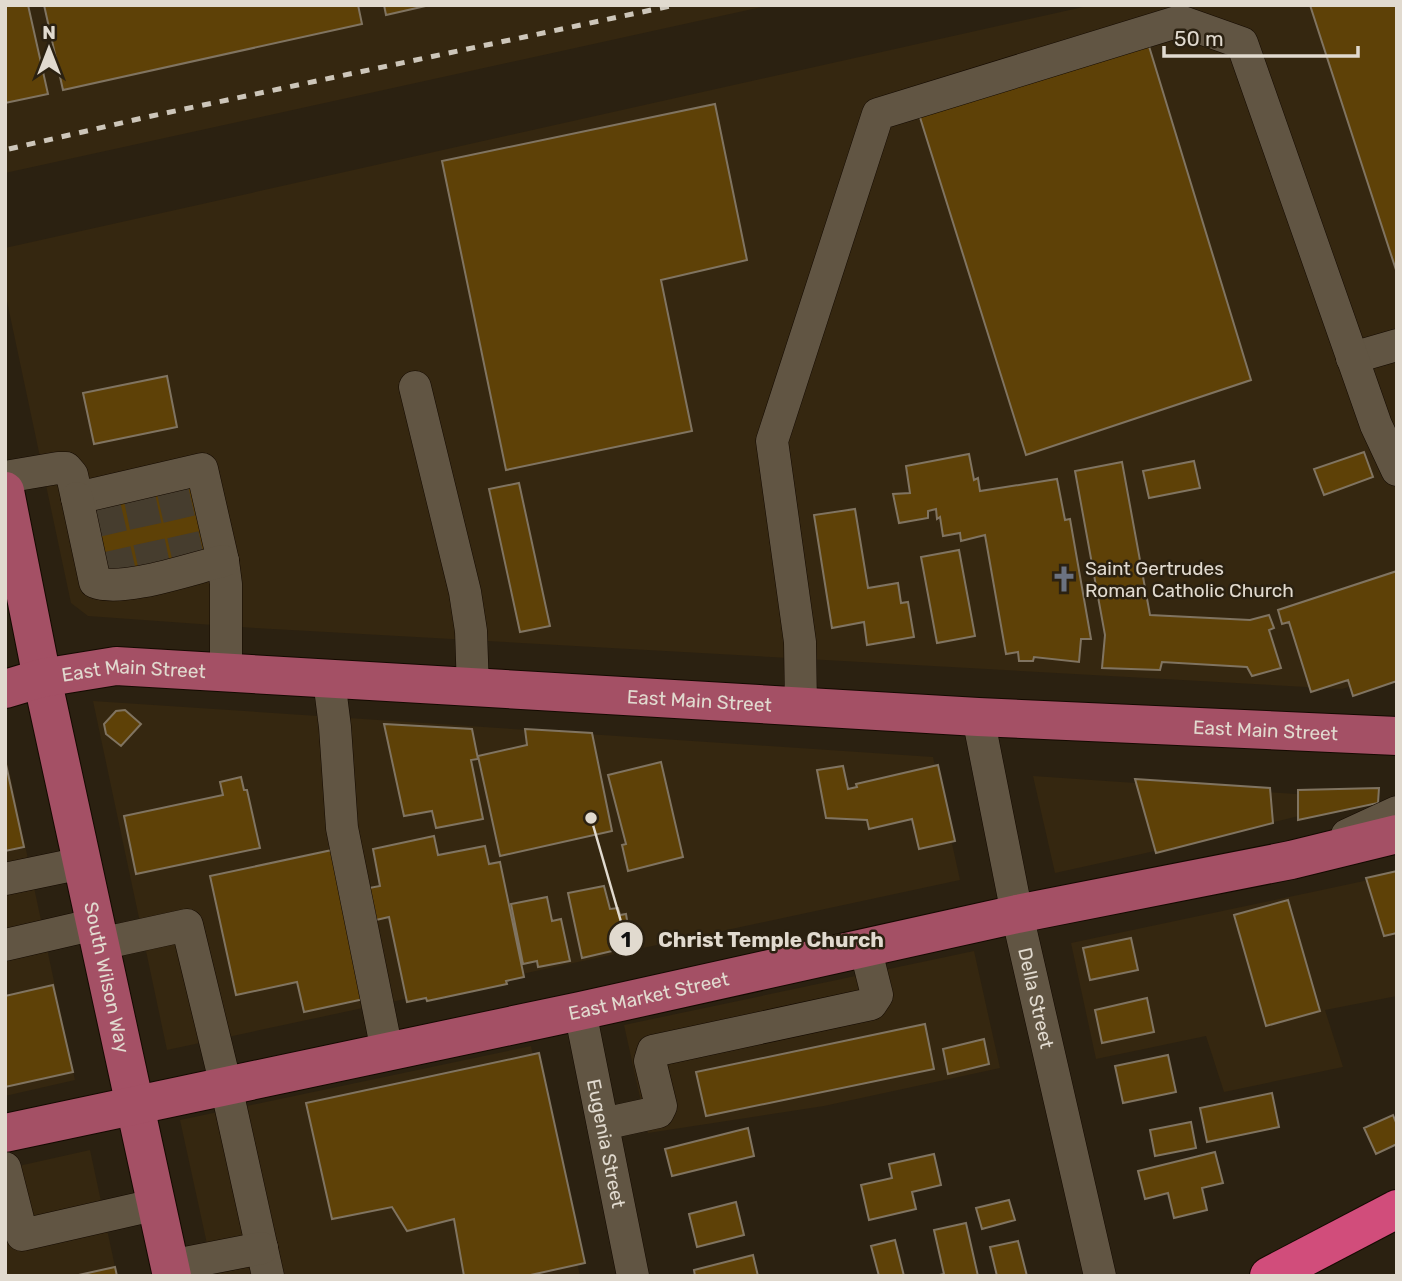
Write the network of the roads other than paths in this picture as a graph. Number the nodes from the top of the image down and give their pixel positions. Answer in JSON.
{"nodes":[{"id":1,"x":1397,"y":345,"type":"edge"},
{"id":2,"x":1352,"y":358,"type":"junction"},
{"id":3,"x":415,"y":387,"type":"dead end"},
{"id":4,"x":1397,"y":470,"type":"edge"},
{"id":5,"x":5,"y":477,"type":"edge"},
{"id":6,"x":5,"y":493,"type":"edge"},
{"id":7,"x":94,"y":498,"type":"junction"},
{"id":8,"x":223,"y":561,"type":"junction"},
{"id":9,"x":226,"y":674,"type":"junction"},
{"id":10,"x":42,"y":678,"type":"junction"},
{"id":11,"x":329,"y":680,"type":"junction"},
{"id":12,"x":5,"y":689,"type":"edge"},
{"id":13,"x":473,"y":689,"type":"junction"},
{"id":14,"x":801,"y":707,"type":"junction"},
{"id":15,"x":978,"y":718,"type":"junction"},
{"id":16,"x":1397,"y":736,"type":"edge"},
{"id":17,"x":1397,"y":812,"type":"edge"},
{"id":18,"x":1397,"y":834,"type":"edge"},
{"id":19,"x":1292,"y":860,"type":"junction"},
{"id":20,"x":82,"y":863,"type":"junction"},
{"id":21,"x":5,"y":879,"type":"edge"},
{"id":22,"x":1017,"y":914,"type":"junction"},
{"id":23,"x":98,"y":934,"type":"junction"},
{"id":24,"x":5,"y":945,"type":"edge"},
{"id":25,"x":865,"y":947,"type":"junction"},
{"id":26,"x":580,"y":1011,"type":"junction"},
{"id":27,"x":387,"y":1051,"type":"junction"},
{"id":28,"x":226,"y":1086,"type":"junction"},
{"id":29,"x":135,"y":1105,"type":"junction"},
{"id":30,"x":603,"y":1124,"type":"junction"},
{"id":31,"x":5,"y":1133,"type":"edge"},
{"id":32,"x":5,"y":1168,"type":"edge"},
{"id":33,"x":158,"y":1205,"type":"junction"},
{"id":34,"x":1397,"y":1209,"type":"edge"},
{"id":35,"x":265,"y":1262,"type":"edge"},
{"id":36,"x":171,"y":1271,"type":"edge"},
{"id":37,"x":633,"y":1276,"type":"edge"},
{"id":38,"x":1100,"y":1276,"type":"edge"},
{"id":39,"x":1269,"y":1276,"type":"edge"}],
"edges":[{"from":1,"to":2,"type":"street"},
{"from":2,"to":4,"type":"street"},
{"from":2,"to":14,"type":"street"},
{"from":3,"to":13,"type":"street"},
{"from":5,"to":7,"type":"street"},
{"from":6,"to":10,"type":"main road","name":"South Wilson Way"},
{"from":7,"to":8,"type":"street"},
{"from":7,"to":8,"type":"street"},
{"from":8,"to":9,"type":"street"},
{"from":9,"to":10,"type":"main road","name":"East Main Street"},
{"from":9,"to":11,"type":"main road","name":"East Main Street"},
{"from":10,"to":12,"type":"main road","name":"East Main Street"},
{"from":10,"to":20,"type":"main road","name":"South Wilson Way"},
{"from":11,"to":13,"type":"main road","name":"East Main Street"},
{"from":11,"to":27,"type":"street"},
{"from":13,"to":14,"type":"main road","name":"East Main Street"},
{"from":14,"to":15,"type":"main road","name":"East Main Street"},
{"from":15,"to":16,"type":"main road","name":"East Main Street"},
{"from":15,"to":22,"type":"street","name":"Della Street"},
{"from":17,"to":19,"type":"street","name":"East Market Street"},
{"from":18,"to":19,"type":"main road","name":"East Market Street"},
{"from":19,"to":22,"type":"main road","name":"East Market Street"},
{"from":20,"to":21,"type":"street"},
{"from":20,"to":23,"type":"main road","name":"South Wilson Way"},
{"from":22,"to":25,"type":"main road","name":"East Market Street"},
{"from":22,"to":38,"type":"street","name":"Della Street"},
{"from":23,"to":24,"type":"street"},
{"from":23,"to":28,"type":"street"},
{"from":23,"to":29,"type":"main road","name":"South Wilson Way"},
{"from":25,"to":26,"type":"main road","name":"East Market Street"},
{"from":25,"to":30,"type":"street"},
{"from":26,"to":27,"type":"main road","name":"East Market Street"},
{"from":26,"to":30,"type":"street","name":"Eugenia Street"},
{"from":27,"to":28,"type":"main road","name":"East Market Street"},
{"from":28,"to":29,"type":"main road","name":"East Market Street"},
{"from":28,"to":35,"type":"street"},
{"from":29,"to":31,"type":"main road","name":"East Market Street"},
{"from":29,"to":33,"type":"main road","name":"South Wilson Way"},
{"from":30,"to":37,"type":"street","name":"Eugenia Street"},
{"from":32,"to":33,"type":"street"},
{"from":33,"to":36,"type":"main road","name":"South Wilson Way"},
{"from":34,"to":39,"type":"highway"},
{"from":35,"to":36,"type":"street"}]}
